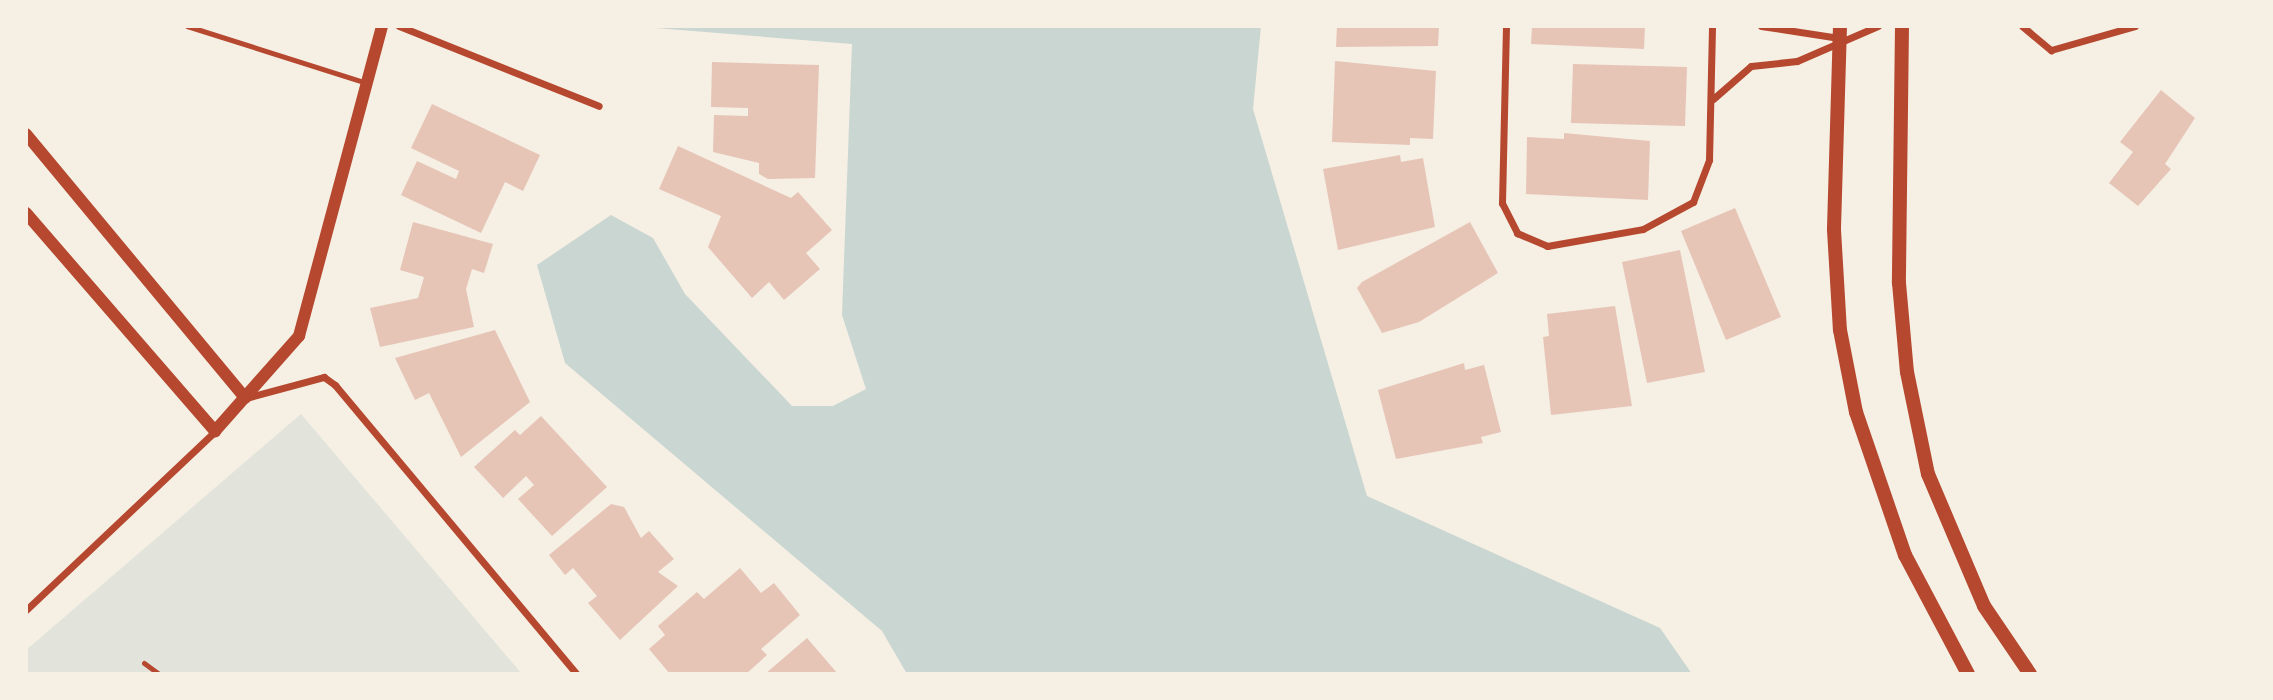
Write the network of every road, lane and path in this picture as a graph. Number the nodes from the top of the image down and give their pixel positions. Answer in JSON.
{"nodes":[{"id":1,"x":187,"y":26,"type":"edge"},
{"id":2,"x":382,"y":26,"type":"edge"},
{"id":3,"x":399,"y":26,"type":"edge"},
{"id":4,"x":1506,"y":26,"type":"edge"},
{"id":5,"x":1712,"y":26,"type":"edge"},
{"id":6,"x":1761,"y":26,"type":"edge"},
{"id":7,"x":1878,"y":26,"type":"edge"},
{"id":8,"x":1902,"y":26,"type":"edge"},
{"id":9,"x":2022,"y":26,"type":"edge"},
{"id":10,"x":2135,"y":26,"type":"edge"},
{"id":11,"x":1840,"y":32,"type":"edge"},
{"id":12,"x":367,"y":83,"type":"junction"},
{"id":13,"x":1713,"y":99,"type":"junction"},
{"id":14,"x":599,"y":106,"type":"dead end"},
{"id":15,"x":26,"y":134,"type":"edge"},
{"id":16,"x":26,"y":213,"type":"edge"},
{"id":17,"x":245,"y":398,"type":"junction"},
{"id":18,"x":215,"y":431,"type":"junction"},
{"id":19,"x":26,"y":610,"type":"edge"},
{"id":20,"x":144,"y":663,"type":"dead end"},
{"id":21,"x":159,"y":674,"type":"edge"},
{"id":22,"x":577,"y":674,"type":"edge"},
{"id":23,"x":1969,"y":674,"type":"edge"},
{"id":24,"x":2030,"y":674,"type":"edge"}],
"edges":[{"from":1,"to":12,"type":"lane"},
{"from":2,"to":12,"type":"street"},
{"from":3,"to":14,"type":"street"},
{"from":4,"to":13,"type":"street"},
{"from":5,"to":13,"type":"street"},
{"from":6,"to":11,"type":"street"},
{"from":7,"to":11,"type":"street"},
{"from":8,"to":24,"type":"main road"},
{"from":9,"to":10,"type":"street"},
{"from":11,"to":13,"type":"street"},
{"from":11,"to":23,"type":"main road"},
{"from":12,"to":17,"type":"street"},
{"from":15,"to":17,"type":"street"},
{"from":16,"to":18,"type":"street"},
{"from":17,"to":18,"type":"street"},
{"from":17,"to":22,"type":"street"},
{"from":18,"to":19,"type":"street"},
{"from":20,"to":21,"type":"lane"}]}
